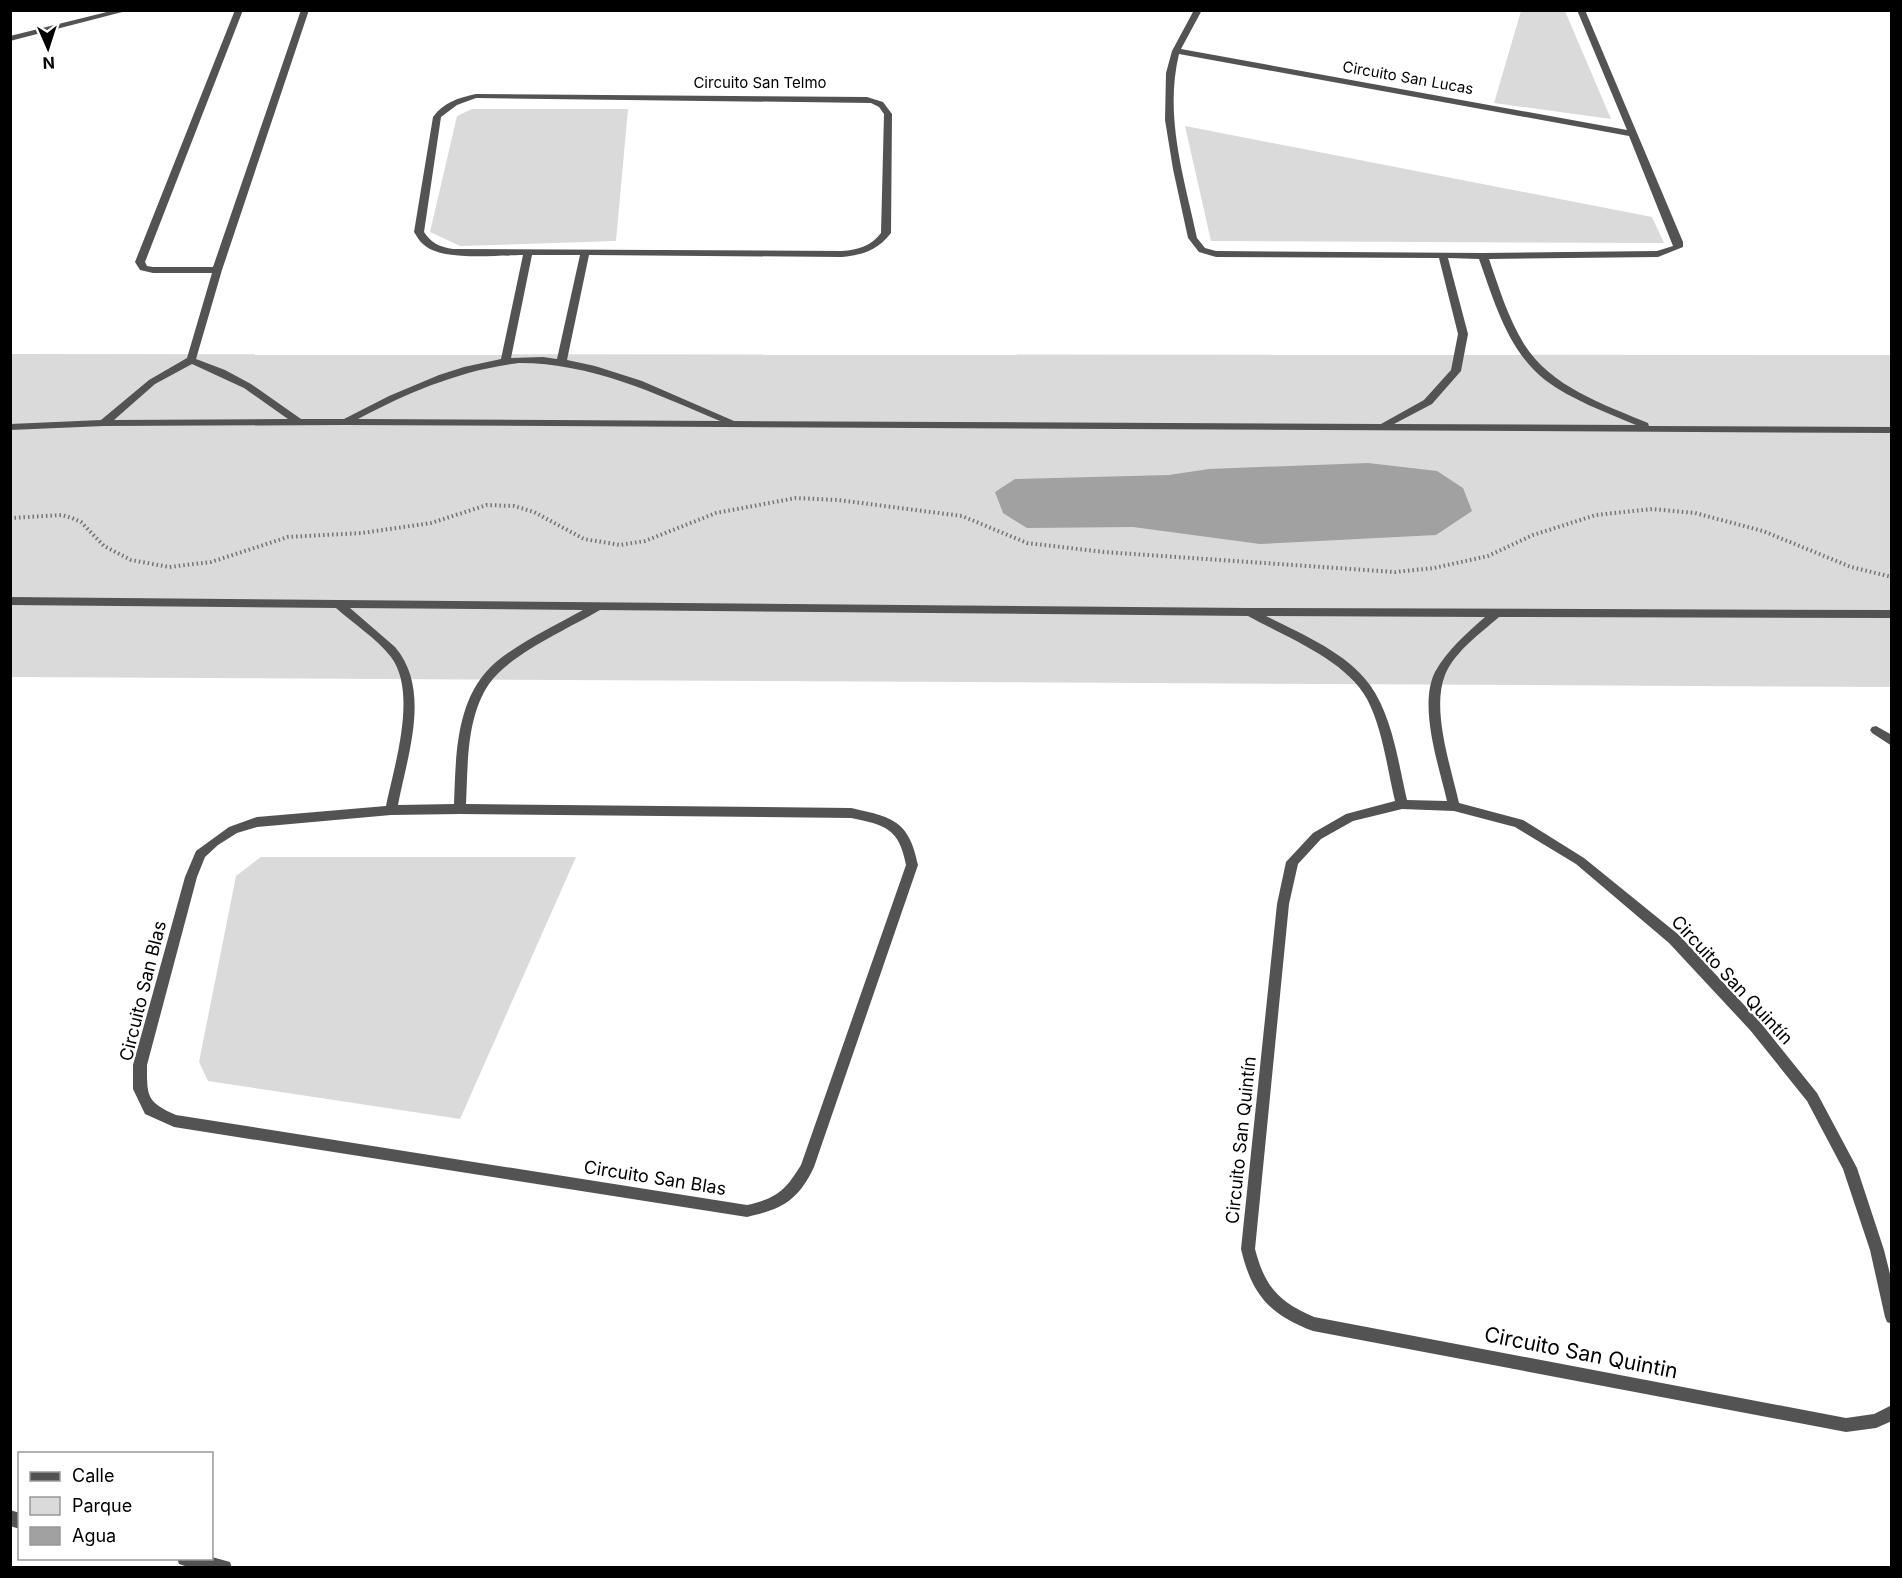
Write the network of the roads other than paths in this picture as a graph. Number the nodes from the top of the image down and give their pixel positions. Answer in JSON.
{"nodes":[{"id":1,"x":126,"y":10,"type":"edge"},
{"id":2,"x":239,"y":10,"type":"edge"},
{"id":3,"x":304,"y":10,"type":"edge"},
{"id":4,"x":1198,"y":10,"type":"edge"},
{"id":5,"x":1581,"y":10,"type":"edge"},
{"id":6,"x":10,"y":39,"type":"edge"},
{"id":7,"x":1176,"y":51,"type":"junction"},
{"id":8,"x":1634,"y":134,"type":"junction"},
{"id":9,"x":528,"y":254,"type":"junction"},
{"id":10,"x":585,"y":254,"type":"junction"},
{"id":11,"x":1443,"y":255,"type":"junction"},
{"id":12,"x":1483,"y":256,"type":"junction"},
{"id":13,"x":216,"y":270,"type":"junction"},
{"id":14,"x":191,"y":360,"type":"junction"},
{"id":15,"x":505,"y":362,"type":"junction"},
{"id":16,"x":561,"y":363,"type":"junction"},
{"id":17,"x":298,"y":422,"type":"junction"},
{"id":18,"x":346,"y":422,"type":"junction"},
{"id":19,"x":104,"y":423,"type":"junction"},
{"id":20,"x":736,"y":424,"type":"junction"},
{"id":21,"x":1382,"y":426,"type":"junction"},
{"id":22,"x":10,"y":427,"type":"edge"},
{"id":23,"x":1651,"y":428,"type":"junction"},
{"id":24,"x":1892,"y":430,"type":"edge"},
{"id":25,"x":10,"y":601,"type":"edge"},
{"id":26,"x":339,"y":604,"type":"junction"},
{"id":27,"x":599,"y":606,"type":"junction"},
{"id":28,"x":1249,"y":612,"type":"junction"},
{"id":29,"x":1496,"y":613,"type":"junction"},
{"id":30,"x":1892,"y":614,"type":"edge"},
{"id":31,"x":1876,"y":730,"type":"dead end"},
{"id":32,"x":1892,"y":742,"type":"edge"},
{"id":33,"x":1402,"y":804,"type":"junction"},
{"id":34,"x":1454,"y":806,"type":"junction"},
{"id":35,"x":460,"y":809,"type":"junction"},
{"id":36,"x":391,"y":810,"type":"junction"},
{"id":37,"x":1267,"y":1297,"type":"joint"},
{"id":38,"x":1892,"y":1317,"type":"edge"},
{"id":39,"x":1892,"y":1412,"type":"edge"},
{"id":40,"x":193,"y":1560,"type":"edge"},
{"id":41,"x":224,"y":1568,"type":"edge"}],
"edges":[{"from":1,"to":6,"type":"street"},
{"from":2,"to":13,"type":"street"},
{"from":3,"to":13,"type":"street"},
{"from":4,"to":7,"type":"street"},
{"from":5,"to":8,"type":"street"},
{"from":7,"to":8,"type":"street","name":"Circuito San Lucas"},
{"from":7,"to":11,"type":"street"},
{"from":8,"to":12,"type":"street"},
{"from":9,"to":10,"type":"street","name":"Circuito San Telmo"},
{"from":9,"to":10,"type":"street","name":"Circuito San Telmo"},
{"from":9,"to":15,"type":"street"},
{"from":10,"to":16,"type":"street"},
{"from":11,"to":12,"type":"street"},
{"from":11,"to":21,"type":"street"},
{"from":12,"to":23,"type":"street"},
{"from":13,"to":14,"type":"street"},
{"from":14,"to":17,"type":"street"},
{"from":14,"to":19,"type":"street"},
{"from":15,"to":16,"type":"street"},
{"from":15,"to":18,"type":"street"},
{"from":16,"to":20,"type":"street"},
{"from":17,"to":18,"type":"street"},
{"from":17,"to":19,"type":"street"},
{"from":18,"to":20,"type":"street"},
{"from":19,"to":22,"type":"street"},
{"from":20,"to":21,"type":"street"},
{"from":21,"to":23,"type":"street"},
{"from":23,"to":24,"type":"street"},
{"from":25,"to":26,"type":"street"},
{"from":26,"to":27,"type":"street"},
{"from":26,"to":36,"type":"street"},
{"from":27,"to":28,"type":"street"},
{"from":27,"to":35,"type":"street"},
{"from":28,"to":29,"type":"street"},
{"from":28,"to":33,"type":"street"},
{"from":29,"to":30,"type":"street"},
{"from":29,"to":34,"type":"street"},
{"from":31,"to":32,"type":"street"},
{"from":33,"to":34,"type":"street","name":"Circuito San Quintín"},
{"from":33,"to":37,"type":"street","name":"Circuito San Quintín"},
{"from":34,"to":38,"type":"street","name":"Circuito San Quintín"},
{"from":35,"to":36,"type":"street","name":"Circuito San Blas"},
{"from":35,"to":36,"type":"street","name":"Circuito San Blas"},
{"from":37,"to":39,"type":"street","name":"Circuito San Quintin"},
{"from":40,"to":41,"type":"street"}]}
